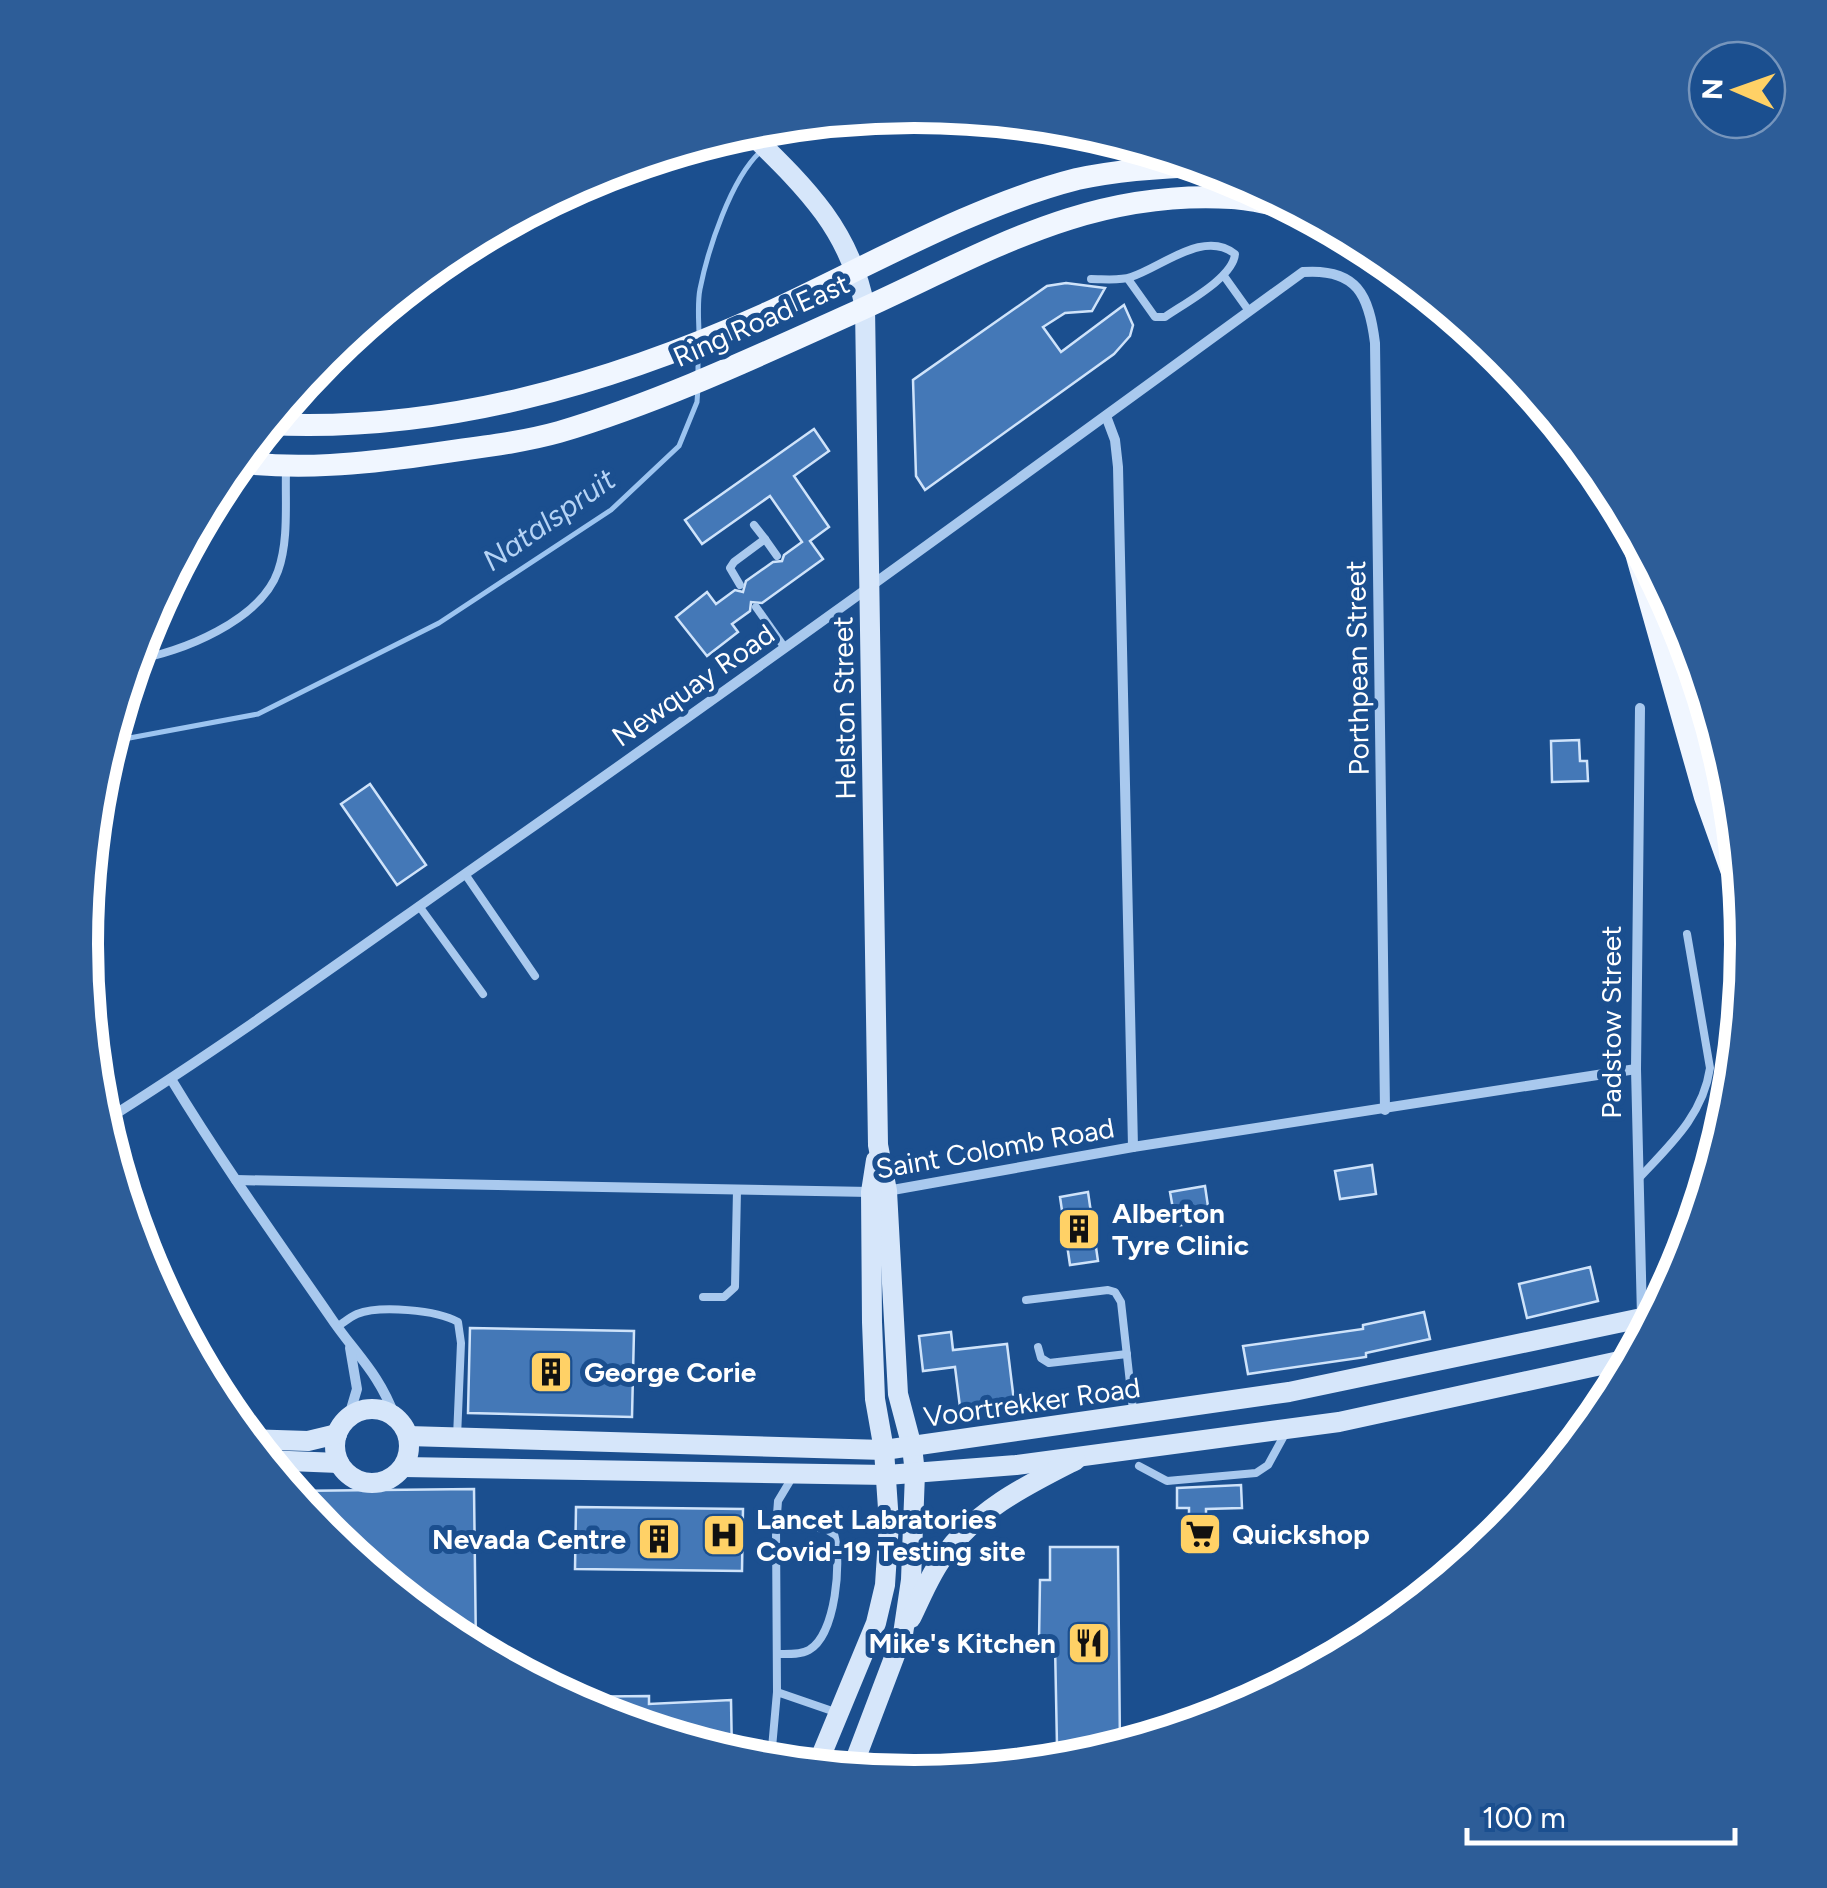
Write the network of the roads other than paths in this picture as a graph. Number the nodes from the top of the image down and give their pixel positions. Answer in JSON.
{"nodes":[{"id":1,"x":760,"y":143,"type":"edge"},
{"id":2,"x":1162,"y":167,"type":"edge"},
{"id":3,"x":1250,"y":201,"type":"edge"},
{"id":4,"x":858,"y":271,"type":"junction"},
{"id":5,"x":1303,"y":272,"type":"joint"},
{"id":6,"x":1224,"y":276,"type":"junction"},
{"id":7,"x":1092,"y":279,"type":"dead end"},
{"id":8,"x":1128,"y":279,"type":"junction"},
{"id":9,"x":864,"y":308,"type":"junction"},
{"id":10,"x":1249,"y":312,"type":"junction"},
{"id":11,"x":1106,"y":416,"type":"junction"},
{"id":12,"x":285,"y":424,"type":"edge"},
{"id":13,"x":278,"y":433,"type":"edge"},
{"id":14,"x":254,"y":463,"type":"edge"},
{"id":15,"x":286,"y":466,"type":"junction"},
{"id":16,"x":754,"y":525,"type":"dead end"},
{"id":17,"x":765,"y":540,"type":"junction"},
{"id":18,"x":777,"y":556,"type":"dead end"},
{"id":19,"x":1644,"y":581,"type":"edge"},
{"id":20,"x":740,"y":586,"type":"dead end"},
{"id":21,"x":870,"y":588,"type":"junction"},
{"id":22,"x":756,"y":607,"type":"dead end"},
{"id":23,"x":785,"y":648,"type":"junction"},
{"id":24,"x":150,"y":658,"type":"edge"},
{"id":25,"x":1640,"y":708,"type":"dead end"},
{"id":26,"x":1709,"y":762,"type":"edge"},
{"id":27,"x":1698,"y":770,"type":"junction"},
{"id":28,"x":1724,"y":846,"type":"edge"},
{"id":29,"x":465,"y":874,"type":"junction"},
{"id":30,"x":419,"y":906,"type":"junction"},
{"id":31,"x":1687,"y":934,"type":"dead end"},
{"id":32,"x":536,"y":976,"type":"dead end"},
{"id":33,"x":484,"y":994,"type":"dead end"},
{"id":34,"x":1636,"y":1069,"type":"junction"},
{"id":35,"x":171,"y":1079,"type":"junction"},
{"id":36,"x":1385,"y":1110,"type":"junction"},
{"id":37,"x":116,"y":1114,"type":"edge"},
{"id":38,"x":1133,"y":1148,"type":"junction"},
{"id":39,"x":1640,"y":1178,"type":"junction"},
{"id":40,"x":236,"y":1180,"type":"junction"},
{"id":41,"x":737,"y":1190,"type":"junction"},
{"id":42,"x":879,"y":1192,"type":"junction"},
{"id":43,"x":703,"y":1297,"type":"dead end"},
{"id":44,"x":1026,"y":1300,"type":"dead end"},
{"id":45,"x":1647,"y":1301,"type":"edge"},
{"id":46,"x":1634,"y":1326,"type":"edge"},
{"id":47,"x":337,"y":1327,"type":"junction"},
{"id":48,"x":350,"y":1347,"type":"junction"},
{"id":49,"x":1038,"y":1347,"type":"dead end"},
{"id":50,"x":1127,"y":1354,"type":"junction"},
{"id":51,"x":1614,"y":1362,"type":"edge"},
{"id":52,"x":1133,"y":1415,"type":"junction"},
{"id":53,"x":350,"y":1416,"type":"junction"},
{"id":54,"x":395,"y":1417,"type":"junction"},
{"id":55,"x":1288,"y":1428,"type":"junction"},
{"id":56,"x":337,"y":1434,"type":"junction"},
{"id":57,"x":408,"y":1436,"type":"junction"},
{"id":58,"x":456,"y":1437,"type":"junction"},
{"id":59,"x":265,"y":1440,"type":"edge"},
{"id":60,"x":912,"y":1447,"type":"junction"},
{"id":61,"x":884,"y":1450,"type":"junction"},
{"id":62,"x":1092,"y":1452,"type":"junction"},
{"id":63,"x":283,"y":1461,"type":"edge"},
{"id":64,"x":339,"y":1464,"type":"junction"},
{"id":65,"x":403,"y":1466,"type":"junction"},
{"id":66,"x":1138,"y":1466,"type":"dead end"},
{"id":67,"x":795,"y":1474,"type":"junction"},
{"id":68,"x":914,"y":1474,"type":"junction"},
{"id":69,"x":886,"y":1475,"type":"junction"},
{"id":70,"x":776,"y":1528,"type":"junction"},
{"id":71,"x":903,"y":1634,"type":"junction"},
{"id":72,"x":777,"y":1654,"type":"junction"},
{"id":73,"x":777,"y":1692,"type":"junction"},
{"id":74,"x":838,"y":1713,"type":"junction"},
{"id":75,"x":772,"y":1747,"type":"edge"},
{"id":76,"x":821,"y":1754,"type":"edge"},
{"id":77,"x":855,"y":1758,"type":"edge"}],
"edges":[{"from":1,"to":4,"type":"main road"},
{"from":2,"to":4,"type":"main road","name":"Ring Road East"},
{"from":3,"to":9,"type":"main road","name":"Ring Road East"},
{"from":4,"to":9,"type":"main road","name":"Helston Street"},
{"from":4,"to":12,"type":"main road","name":"Ring Road East"},
{"from":5,"to":10,"type":"street","name":"Newquay Road"},
{"from":5,"to":36,"type":"street","name":"Porthpean Street"},
{"from":6,"to":8,"type":"lane"},
{"from":6,"to":8,"type":"lane"},
{"from":6,"to":10,"type":"lane"},
{"from":7,"to":8,"type":"lane"},
{"from":9,"to":15,"type":"main road","name":"Ring Road East"},
{"from":9,"to":21,"type":"main road","name":"Helston Street"},
{"from":10,"to":11,"type":"street","name":"Newquay Road"},
{"from":11,"to":21,"type":"street","name":"Newquay Road"},
{"from":11,"to":38,"type":"street"},
{"from":13,"to":15,"type":"main road"},
{"from":14,"to":15,"type":"main road","name":"Ring Road East"},
{"from":15,"to":24,"type":"lane"},
{"from":16,"to":17,"type":"lane"},
{"from":17,"to":18,"type":"lane"},
{"from":17,"to":20,"type":"lane"},
{"from":19,"to":27,"type":"main road"},
{"from":21,"to":23,"type":"street","name":"Newquay Road"},
{"from":21,"to":42,"type":"main road","name":"Helston Street"},
{"from":22,"to":23,"type":"lane"},
{"from":23,"to":29,"type":"street","name":"Newquay Road"},
{"from":25,"to":34,"type":"street","name":"Padstow Street"},
{"from":26,"to":27,"type":"main road"},
{"from":27,"to":28,"type":"main road"},
{"from":29,"to":30,"type":"street","name":"Newquay Road"},
{"from":29,"to":32,"type":"lane"},
{"from":30,"to":33,"type":"lane"},
{"from":30,"to":35,"type":"street","name":"Newquay Road"},
{"from":31,"to":39,"type":"lane"},
{"from":34,"to":36,"type":"street","name":"Saint Colomb Road"},
{"from":34,"to":39,"type":"street","name":"Padstow Street"},
{"from":35,"to":37,"type":"street","name":"Newquay Road"},
{"from":35,"to":40,"type":"street"},
{"from":36,"to":38,"type":"street","name":"Saint Colomb Road"},
{"from":38,"to":42,"type":"street","name":"Saint Colomb Road"},
{"from":39,"to":45,"type":"street","name":"Padstow Street"},
{"from":40,"to":41,"type":"street","name":"Saint Colomb Road"},
{"from":40,"to":47,"type":"street"},
{"from":41,"to":42,"type":"street","name":"Saint Colomb Road"},
{"from":41,"to":43,"type":"lane"},
{"from":42,"to":60,"type":"main road","name":"Helston Street"},
{"from":42,"to":61,"type":"main road","name":"Helston Street"},
{"from":44,"to":50,"type":"lane"},
{"from":46,"to":52,"type":"main road","name":"Voortrekker Road"},
{"from":47,"to":48,"type":"street"},
{"from":47,"to":58,"type":"lane"},
{"from":48,"to":53,"type":"street"},
{"from":48,"to":54,"type":"street"},
{"from":49,"to":50,"type":"lane"},
{"from":50,"to":52,"type":"lane"},
{"from":51,"to":55,"type":"main road","name":"Voortrekker Road"},
{"from":52,"to":60,"type":"main road","name":"Voortrekker Road"},
{"from":53,"to":54,"type":"main road"},
{"from":53,"to":56,"type":"main road"},
{"from":54,"to":57,"type":"main road"},
{"from":55,"to":62,"type":"main road","name":"Voortrekker Road"},
{"from":55,"to":66,"type":"lane"},
{"from":56,"to":59,"type":"main road"},
{"from":56,"to":64,"type":"main road"},
{"from":57,"to":58,"type":"main road","name":"Voortrekker Road"},
{"from":57,"to":65,"type":"main road"},
{"from":58,"to":61,"type":"main road","name":"Voortrekker Road"},
{"from":60,"to":61,"type":"main road","name":"Voortrekker Road"},
{"from":60,"to":68,"type":"main road","name":"Helston Street"},
{"from":61,"to":69,"type":"main road","name":"Helston Street"},
{"from":62,"to":68,"type":"main road","name":"Voortrekker Road"},
{"from":62,"to":71,"type":"main road"},
{"from":63,"to":64,"type":"main road","name":"Voortrekker Road"},
{"from":64,"to":65,"type":"main road","name":"Voortrekker Road"},
{"from":65,"to":67,"type":"main road","name":"Voortrekker Road"},
{"from":67,"to":69,"type":"main road","name":"Voortrekker Road"},
{"from":67,"to":70,"type":"lane"},
{"from":68,"to":69,"type":"main road","name":"Voortrekker Road"},
{"from":68,"to":71,"type":"main road","name":"Helston Street"},
{"from":69,"to":74,"type":"main road","name":"Helston Street"},
{"from":70,"to":72,"type":"lane"},
{"from":70,"to":72,"type":"lane"},
{"from":71,"to":77,"type":"main road","name":"Helston Street"},
{"from":72,"to":73,"type":"lane"},
{"from":73,"to":74,"type":"lane"},
{"from":73,"to":75,"type":"lane"},
{"from":74,"to":76,"type":"main road","name":"Helston Street"}]}
